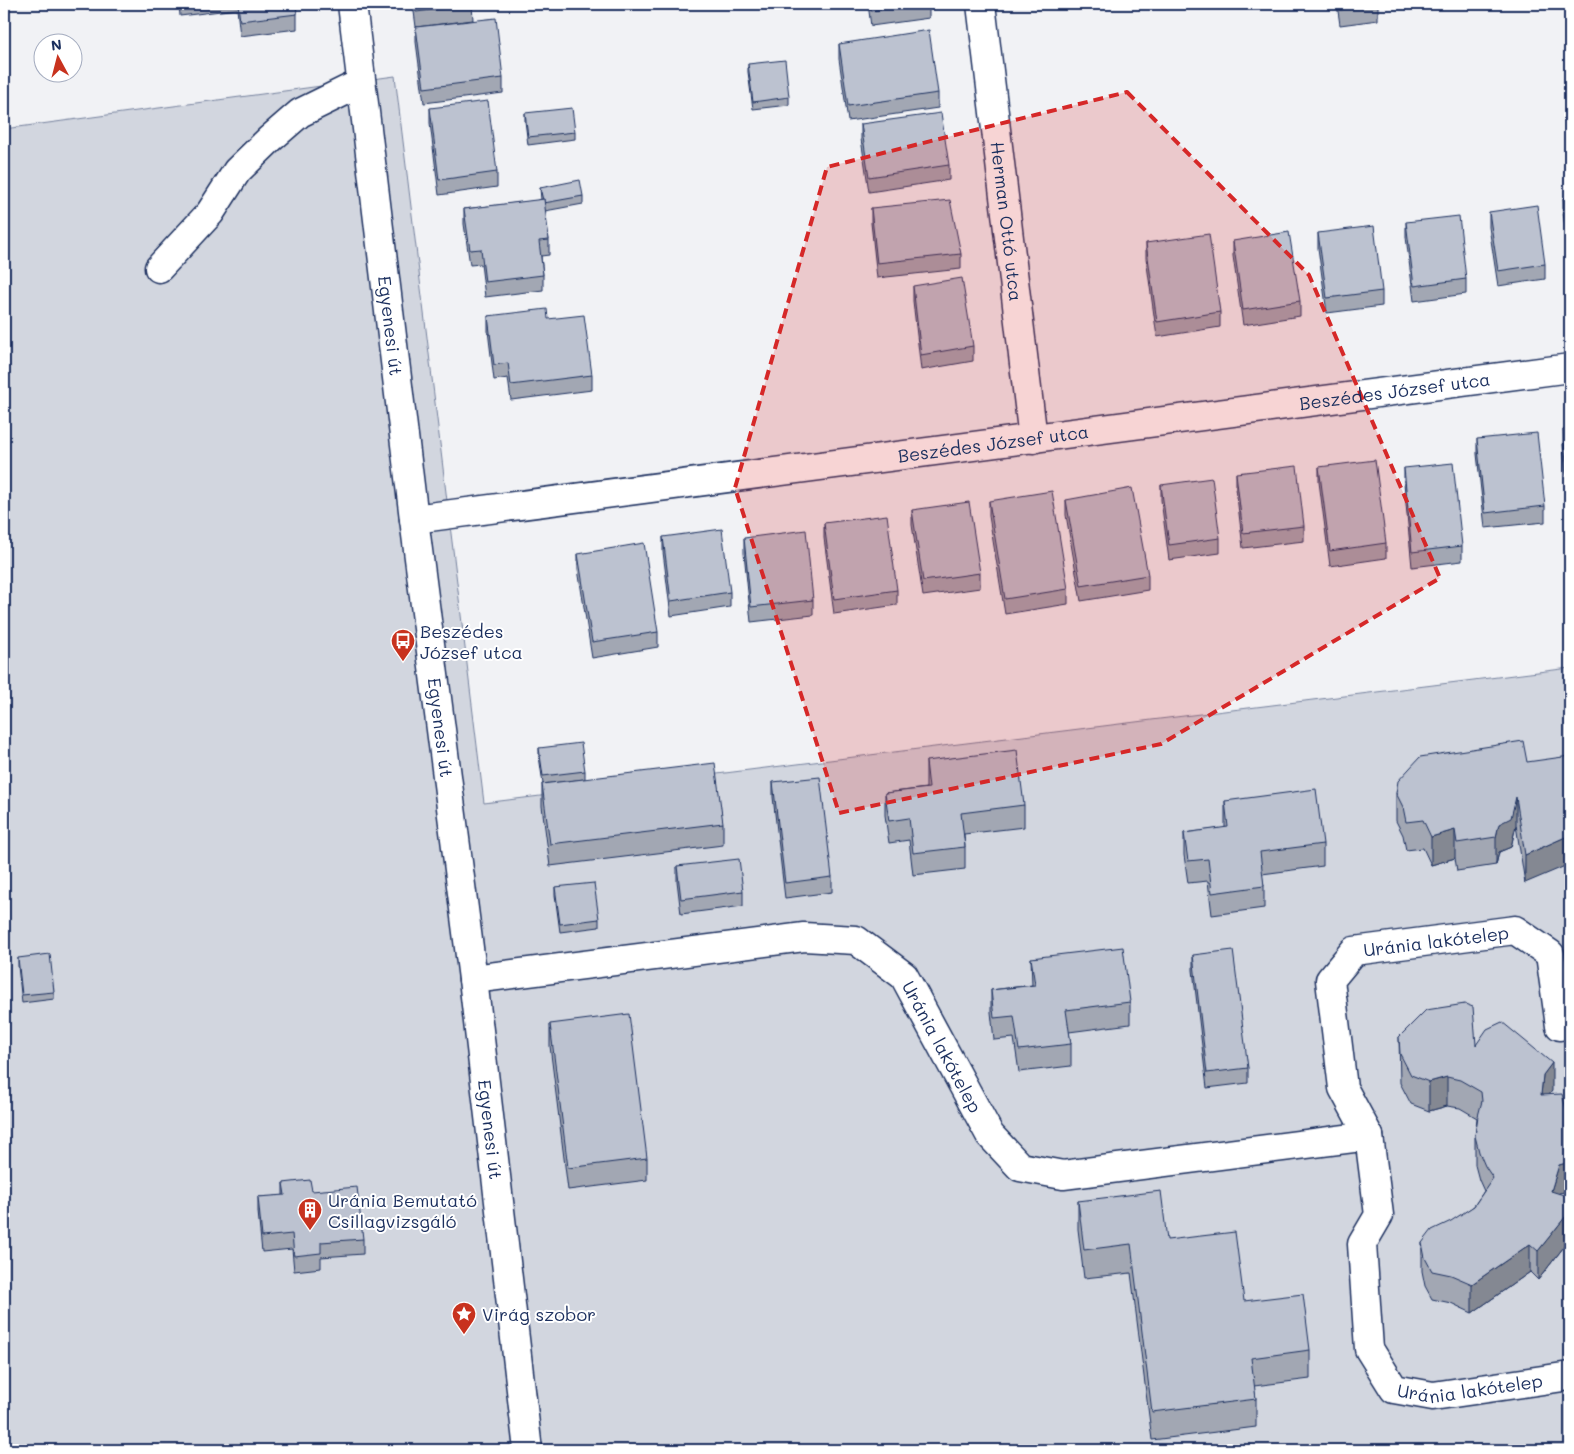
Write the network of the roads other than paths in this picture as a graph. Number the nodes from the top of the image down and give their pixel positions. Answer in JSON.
{"nodes":[{"id":1,"x":352,"y":4,"type":"edge"},
{"id":2,"x":981,"y":4,"type":"edge"},
{"id":3,"x":361,"y":83,"type":"junction"},
{"id":4,"x":159,"y":268,"type":"dead end"},
{"id":5,"x":1570,"y":368,"type":"edge"},
{"id":6,"x":1033,"y":439,"type":"junction"},
{"id":7,"x":414,"y":519,"type":"junction"},
{"id":8,"x":473,"y":979,"type":"junction"},
{"id":9,"x":1560,"y":1026,"type":"dead end"},
{"id":10,"x":1369,"y":1136,"type":"junction"},
{"id":11,"x":1570,"y":1376,"type":"edge"},
{"id":12,"x":528,"y":1450,"type":"edge"}],
"edges":[{"from":1,"to":3,"type":"street","name":"Egyenesi út"},
{"from":2,"to":6,"type":"street","name":"Herman Ottó utca"},
{"from":3,"to":4,"type":"street"},
{"from":3,"to":7,"type":"street","name":"Egyenesi út"},
{"from":5,"to":6,"type":"street","name":"Beszédes József utca"},
{"from":6,"to":7,"type":"street","name":"Beszédes József utca"},
{"from":7,"to":8,"type":"street","name":"Egyenesi út"},
{"from":8,"to":10,"type":"street","name":"Uránia lakótelep"},
{"from":8,"to":12,"type":"street","name":"Egyenesi út"},
{"from":9,"to":10,"type":"street","name":"Uránia lakótelep"},
{"from":10,"to":11,"type":"street","name":"Uránia lakótelep"}]}
